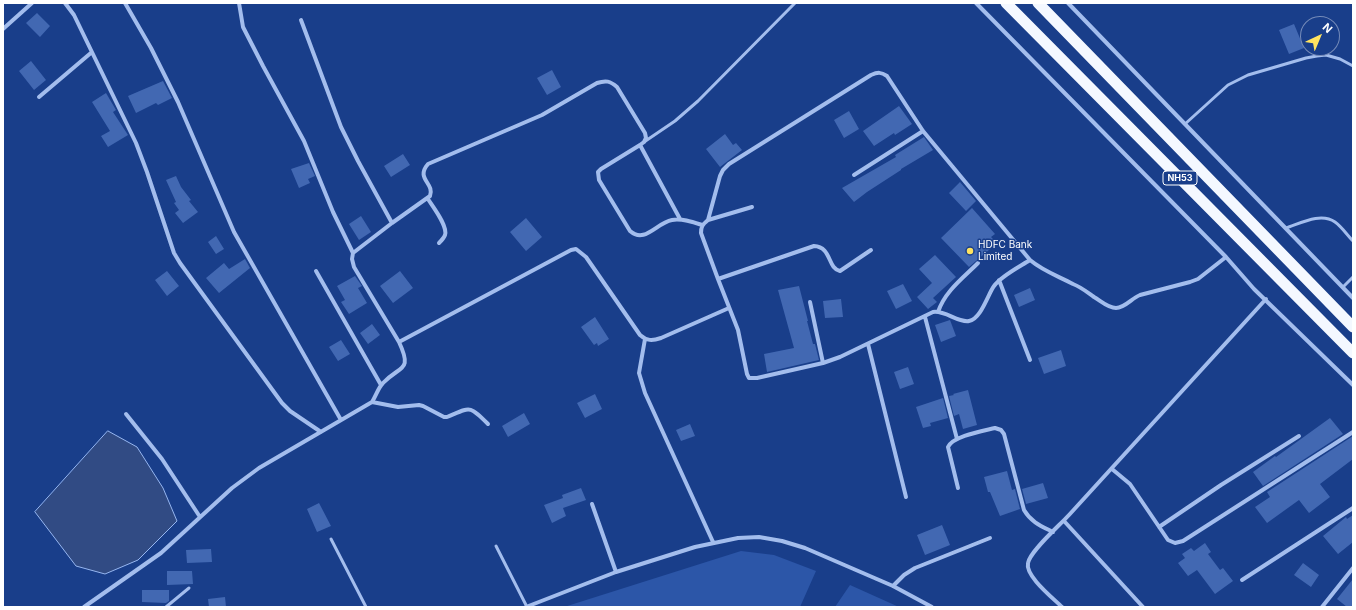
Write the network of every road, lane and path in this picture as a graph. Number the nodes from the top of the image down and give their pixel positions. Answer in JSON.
{"nodes":[{"id":1,"x":32,"y":3,"type":"edge"},
{"id":2,"x":65,"y":3,"type":"edge"},
{"id":3,"x":125,"y":3,"type":"edge"},
{"id":4,"x":239,"y":3,"type":"edge"},
{"id":5,"x":795,"y":3,"type":"edge"},
{"id":6,"x":976,"y":3,"type":"edge"},
{"id":7,"x":1006,"y":3,"type":"edge"},
{"id":8,"x":1038,"y":3,"type":"edge"},
{"id":9,"x":1068,"y":3,"type":"edge"},
{"id":10,"x":301,"y":20,"type":"dead end"},
{"id":11,"x":3,"y":29,"type":"edge"},
{"id":12,"x":92,"y":52,"type":"junction"},
{"id":13,"x":1353,"y":66,"type":"edge"},
{"id":14,"x":40,"y":97,"type":"dead end"},
{"id":15,"x":1185,"y":124,"type":"junction"},
{"id":16,"x":923,"y":131,"type":"junction"},
{"id":17,"x":642,"y":144,"type":"junction"},
{"id":18,"x":854,"y":175,"type":"dead end"},
{"id":19,"x":428,"y":199,"type":"junction"},
{"id":20,"x":752,"y":208,"type":"dead end"},
{"id":21,"x":680,"y":219,"type":"junction"},
{"id":22,"x":708,"y":220,"type":"junction"},
{"id":23,"x":392,"y":223,"type":"junction"},
{"id":24,"x":702,"y":225,"type":"junction"},
{"id":25,"x":1286,"y":228,"type":"junction"},
{"id":26,"x":1353,"y":241,"type":"edge"},
{"id":27,"x":439,"y":243,"type":"dead end"},
{"id":28,"x":871,"y":250,"type":"dead end"},
{"id":29,"x":353,"y":253,"type":"junction"},
{"id":30,"x":1226,"y":257,"type":"junction"},
{"id":31,"x":1030,"y":260,"type":"junction"},
{"id":32,"x":978,"y":263,"type":"dead end"},
{"id":33,"x":316,"y":271,"type":"dead end"},
{"id":34,"x":1353,"y":277,"type":"edge"},
{"id":35,"x":718,"y":279,"type":"junction"},
{"id":36,"x":999,"y":280,"type":"junction"},
{"id":37,"x":1343,"y":287,"type":"junction"},
{"id":38,"x":1353,"y":298,"type":"edge"},
{"id":39,"x":1266,"y":299,"type":"junction"},
{"id":40,"x":810,"y":302,"type":"dead end"},
{"id":41,"x":729,"y":308,"type":"junction"},
{"id":42,"x":938,"y":312,"type":"junction"},
{"id":43,"x":925,"y":317,"type":"junction"},
{"id":44,"x":1353,"y":327,"type":"edge"},
{"id":45,"x":645,"y":339,"type":"junction"},
{"id":46,"x":399,"y":342,"type":"junction"},
{"id":47,"x":868,"y":344,"type":"junction"},
{"id":48,"x":1353,"y":353,"type":"edge"},
{"id":49,"x":1030,"y":360,"type":"dead end"},
{"id":50,"x":823,"y":363,"type":"junction"},
{"id":51,"x":381,"y":385,"type":"junction"},
{"id":52,"x":1353,"y":386,"type":"edge"},
{"id":53,"x":372,"y":402,"type":"junction"},
{"id":54,"x":126,"y":414,"type":"dead end"},
{"id":55,"x":341,"y":420,"type":"junction"},
{"id":56,"x":488,"y":424,"type":"dead end"},
{"id":57,"x":321,"y":432,"type":"junction"},
{"id":58,"x":1353,"y":432,"type":"edge"},
{"id":59,"x":1299,"y":436,"type":"dead end"},
{"id":60,"x":957,"y":439,"type":"junction"},
{"id":61,"x":1112,"y":469,"type":"junction"},
{"id":62,"x":958,"y":488,"type":"dead end"},
{"id":63,"x":906,"y":497,"type":"dead end"},
{"id":64,"x":592,"y":504,"type":"dead end"},
{"id":65,"x":1353,"y":508,"type":"edge"},
{"id":66,"x":200,"y":517,"type":"junction"},
{"id":67,"x":1064,"y":521,"type":"junction"},
{"id":68,"x":1159,"y":527,"type":"junction"},
{"id":69,"x":1053,"y":532,"type":"junction"},
{"id":70,"x":990,"y":538,"type":"dead end"},
{"id":71,"x":330,"y":539,"type":"dead end"},
{"id":72,"x":713,"y":542,"type":"junction"},
{"id":73,"x":496,"y":546,"type":"dead end"},
{"id":74,"x":1353,"y":568,"type":"edge"},
{"id":75,"x":616,"y":572,"type":"junction"},
{"id":76,"x":1242,"y":580,"type":"dead end"},
{"id":77,"x":893,"y":586,"type":"junction"},
{"id":78,"x":188,"y":588,"type":"dead end"},
{"id":79,"x":84,"y":607,"type":"edge"},
{"id":80,"x":166,"y":607,"type":"edge"},
{"id":81,"x":366,"y":607,"type":"edge"},
{"id":82,"x":526,"y":607,"type":"edge"},
{"id":83,"x":932,"y":607,"type":"edge"},
{"id":84,"x":1062,"y":607,"type":"edge"},
{"id":85,"x":1143,"y":607,"type":"edge"},
{"id":86,"x":1322,"y":607,"type":"edge"}],
"edges":[{"from":1,"to":11,"type":"street"},
{"from":2,"to":12,"type":"street"},
{"from":3,"to":55,"type":"street"},
{"from":4,"to":29,"type":"street"},
{"from":5,"to":17,"type":"lane"},
{"from":6,"to":30,"type":"street"},
{"from":7,"to":48,"type":"highway","number":"NH53"},
{"from":8,"to":44,"type":"highway","number":"NH53"},
{"from":9,"to":15,"type":"street"},
{"from":10,"to":23,"type":"street"},
{"from":12,"to":14,"type":"street"},
{"from":12,"to":57,"type":"street"},
{"from":13,"to":15,"type":"lane"},
{"from":15,"to":25,"type":"street"},
{"from":16,"to":18,"type":"street"},
{"from":16,"to":22,"type":"street"},
{"from":16,"to":31,"type":"street"},
{"from":17,"to":19,"type":"street"},
{"from":17,"to":21,"type":"street"},
{"from":17,"to":21,"type":"street"},
{"from":19,"to":23,"type":"street"},
{"from":19,"to":27,"type":"street"},
{"from":20,"to":22,"type":"street"},
{"from":21,"to":24,"type":"street"},
{"from":22,"to":24,"type":"street"},
{"from":23,"to":29,"type":"street"},
{"from":24,"to":35,"type":"street"},
{"from":25,"to":26,"type":"lane"},
{"from":25,"to":37,"type":"street"},
{"from":28,"to":35,"type":"street"},
{"from":29,"to":46,"type":"street"},
{"from":30,"to":31,"type":"street"},
{"from":30,"to":39,"type":"street"},
{"from":31,"to":36,"type":"street"},
{"from":32,"to":42,"type":"street"},
{"from":33,"to":51,"type":"street"},
{"from":34,"to":37,"type":"lane"},
{"from":35,"to":41,"type":"street"},
{"from":36,"to":42,"type":"street"},
{"from":36,"to":49,"type":"street"},
{"from":37,"to":38,"type":"street"},
{"from":39,"to":52,"type":"street"},
{"from":39,"to":61,"type":"street"},
{"from":40,"to":50,"type":"street"},
{"from":41,"to":45,"type":"street"},
{"from":41,"to":50,"type":"street"},
{"from":42,"to":43,"type":"street"},
{"from":43,"to":47,"type":"street"},
{"from":43,"to":60,"type":"street"},
{"from":45,"to":46,"type":"street"},
{"from":45,"to":72,"type":"street"},
{"from":46,"to":51,"type":"street"},
{"from":47,"to":50,"type":"street"},
{"from":47,"to":63,"type":"street"},
{"from":51,"to":53,"type":"street"},
{"from":53,"to":55,"type":"street"},
{"from":53,"to":56,"type":"street"},
{"from":54,"to":66,"type":"street"},
{"from":55,"to":57,"type":"street"},
{"from":57,"to":66,"type":"street"},
{"from":58,"to":68,"type":"street"},
{"from":59,"to":68,"type":"street"},
{"from":60,"to":62,"type":"street"},
{"from":60,"to":69,"type":"street"},
{"from":61,"to":67,"type":"street"},
{"from":61,"to":68,"type":"street"},
{"from":64,"to":75,"type":"street"},
{"from":65,"to":76,"type":"street"},
{"from":66,"to":79,"type":"street"},
{"from":67,"to":69,"type":"street"},
{"from":67,"to":85,"type":"street"},
{"from":69,"to":84,"type":"street"},
{"from":70,"to":77,"type":"street"},
{"from":71,"to":81,"type":"lane"},
{"from":72,"to":75,"type":"street"},
{"from":72,"to":77,"type":"street"},
{"from":73,"to":82,"type":"lane"},
{"from":74,"to":86,"type":"street"},
{"from":75,"to":82,"type":"street"},
{"from":77,"to":83,"type":"street"},
{"from":78,"to":80,"type":"lane"}]}
